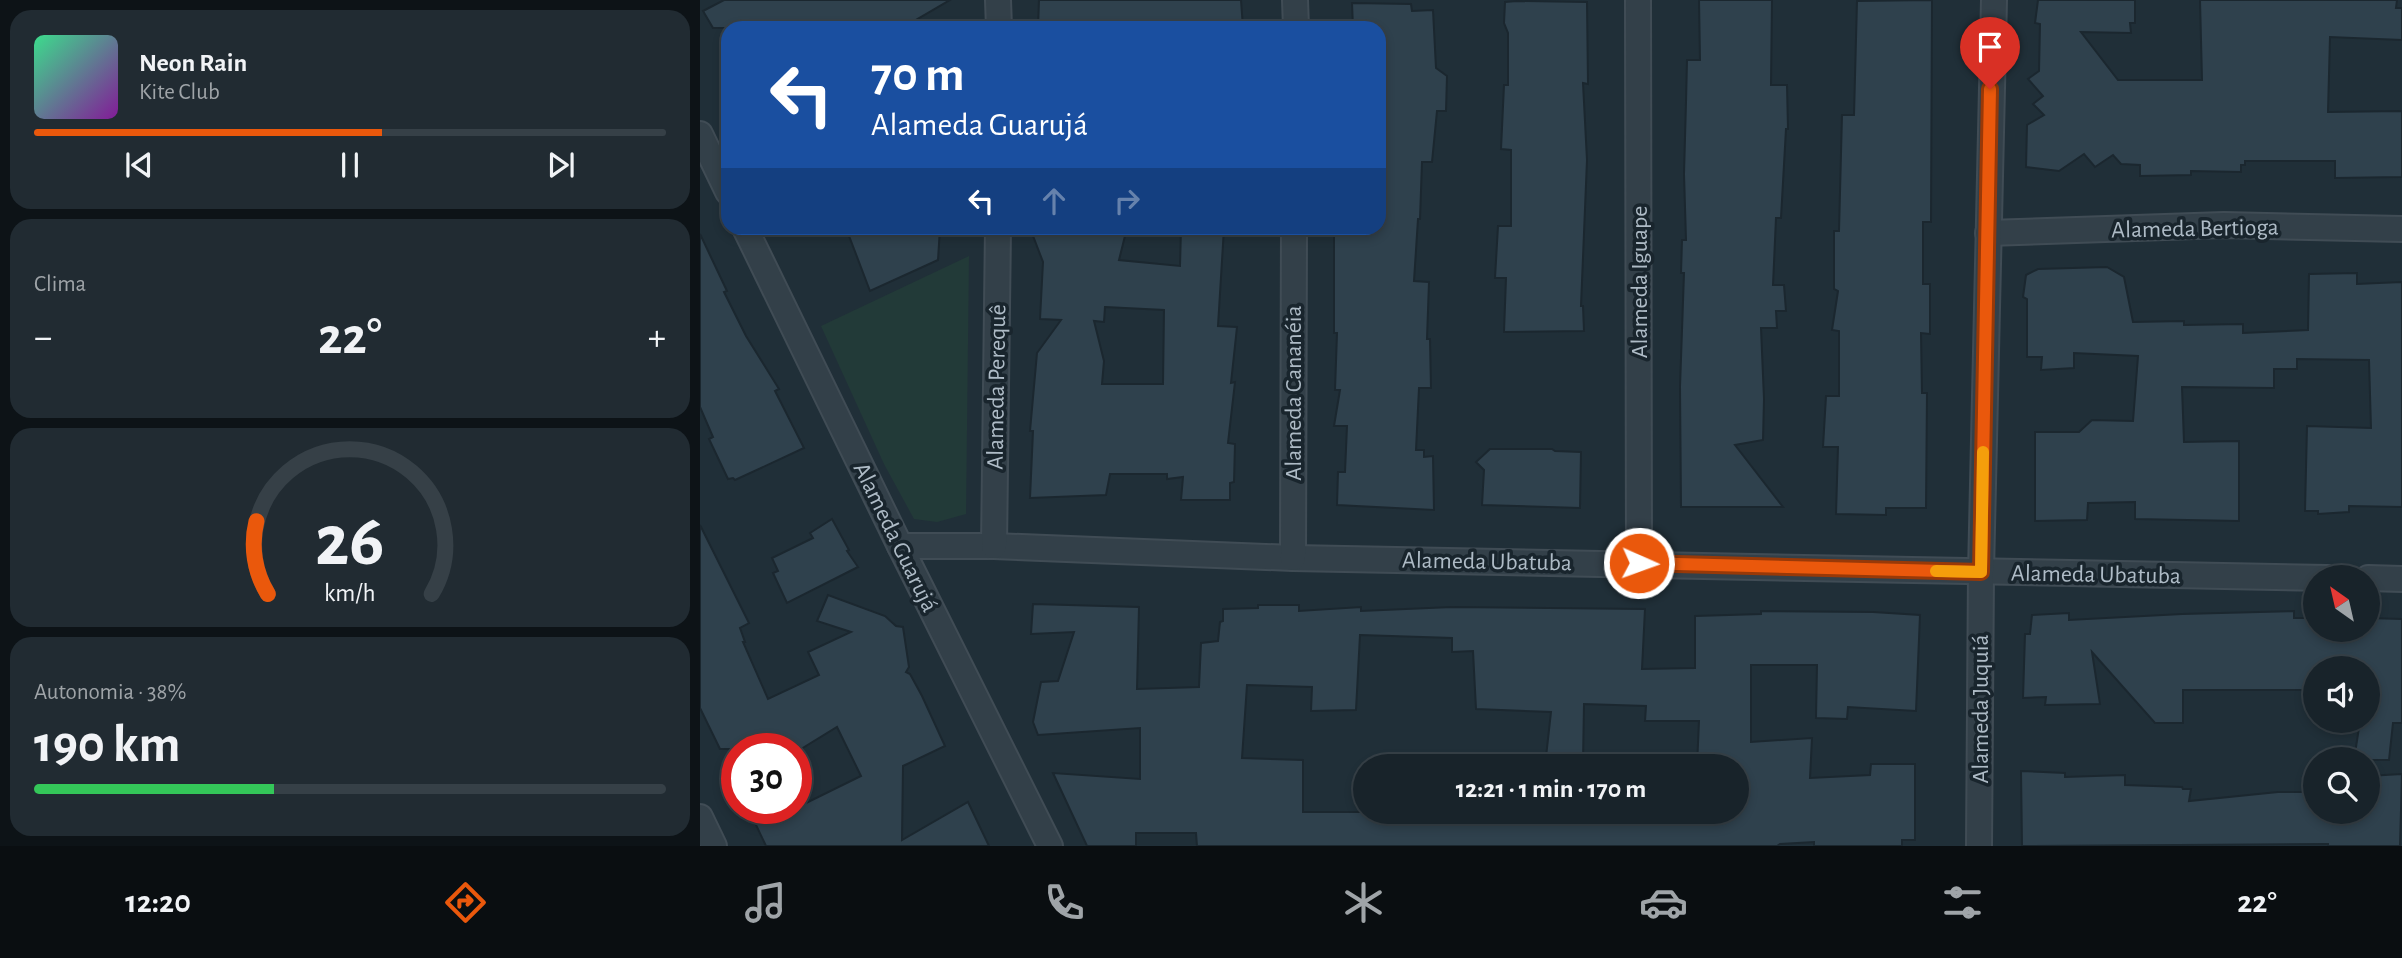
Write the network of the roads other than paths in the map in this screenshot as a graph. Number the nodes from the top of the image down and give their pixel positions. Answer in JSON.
{"nodes":[{"id":1,"x":998,"y":0,"type":"edge"},
{"id":2,"x":1295,"y":0,"type":"edge"},
{"id":3,"x":1638,"y":0,"type":"edge"},
{"id":4,"x":1994,"y":0,"type":"edge"},
{"id":5,"x":999,"y":21,"type":"edge"},
{"id":6,"x":1296,"y":21,"type":"edge"},
{"id":7,"x":700,"y":134,"type":"edge"},
{"id":8,"x":721,"y":178,"type":"edge"},
{"id":9,"x":2402,"y":229,"type":"edge"},
{"id":10,"x":1988,"y":233,"type":"junction"},
{"id":11,"x":748,"y":235,"type":"edge"},
{"id":12,"x":998,"y":235,"type":"edge"},
{"id":13,"x":1294,"y":235,"type":"edge"},
{"id":14,"x":900,"y":546,"type":"junction"},
{"id":15,"x":994,"y":546,"type":"junction"},
{"id":16,"x":1293,"y":558,"type":"junction"},
{"id":17,"x":1639,"y":563,"type":"junction"},
{"id":18,"x":1981,"y":572,"type":"junction"},
{"id":19,"x":2303,"y":578,"type":"edge"},
{"id":20,"x":2380,"y":578,"type":"edge"},
{"id":21,"x":2402,"y":579,"type":"edge"},
{"id":22,"x":700,"y":817,"type":"edge"},
{"id":23,"x":714,"y":846,"type":"edge"},
{"id":24,"x":1050,"y":846,"type":"edge"},
{"id":25,"x":1979,"y":846,"type":"edge"}],
"edges":[{"from":1,"to":5,"type":"street"},
{"from":2,"to":6,"type":"street"},
{"from":3,"to":17,"type":"street","name":"Alameda Iguape"},
{"from":4,"to":10,"type":"street"},
{"from":7,"to":8,"type":"street"},
{"from":9,"to":10,"type":"street","name":"Alameda Bertioga"},
{"from":10,"to":18,"type":"street"},
{"from":11,"to":14,"type":"street","name":"Alameda Guarujá"},
{"from":12,"to":15,"type":"street","name":"Alameda Perequê"},
{"from":13,"to":16,"type":"street","name":"Alameda Cananéia"},
{"from":14,"to":15,"type":"street","name":"Alameda Ubatuba"},
{"from":14,"to":24,"type":"street","name":"Alameda Guarujá"},
{"from":15,"to":16,"type":"street","name":"Alameda Ubatuba"},
{"from":16,"to":17,"type":"street","name":"Alameda Ubatuba"},
{"from":17,"to":18,"type":"street","name":"Alameda Ubatuba"},
{"from":18,"to":19,"type":"street","name":"Alameda Ubatuba"},
{"from":18,"to":25,"type":"street","name":"Alameda Juquiá"},
{"from":20,"to":21,"type":"street"},
{"from":22,"to":23,"type":"street"}]}
